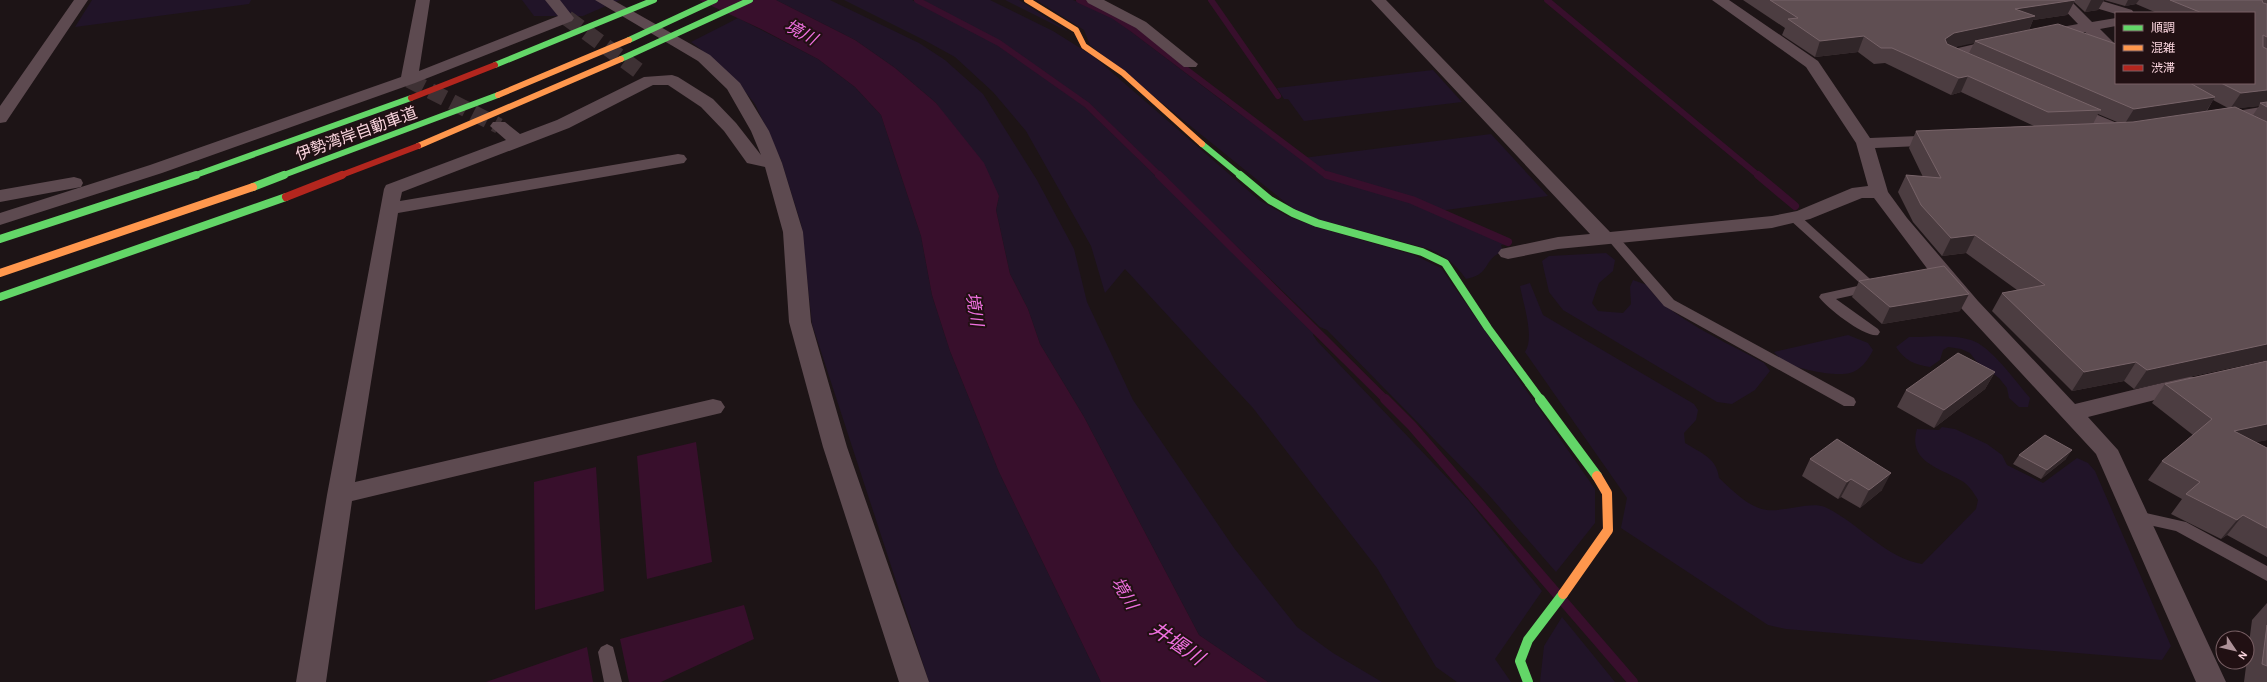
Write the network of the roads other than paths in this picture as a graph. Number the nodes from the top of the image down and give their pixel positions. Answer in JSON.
{"nodes":[{"id":1,"x":81,"y":0,"type":"edge"},
{"id":2,"x":423,"y":0,"type":"edge"},
{"id":3,"x":552,"y":0,"type":"edge"},
{"id":4,"x":602,"y":0,"type":"edge"},
{"id":5,"x":654,"y":0,"type":"edge"},
{"id":6,"x":715,"y":0,"type":"edge"},
{"id":7,"x":750,"y":0,"type":"edge"},
{"id":8,"x":1028,"y":0,"type":"edge"},
{"id":9,"x":1093,"y":0,"type":"edge"},
{"id":10,"x":1378,"y":0,"type":"edge"},
{"id":11,"x":1719,"y":0,"type":"edge"},
{"id":12,"x":2062,"y":0,"type":"edge"},
{"id":13,"x":2084,"y":0,"type":"edge"},
{"id":14,"x":2124,"y":12,"type":"edge"},
{"id":15,"x":2115,"y":22,"type":"edge"},
{"id":16,"x":2087,"y":26,"type":"junction"},
{"id":17,"x":2115,"y":53,"type":"edge"},
{"id":18,"x":1190,"y":64,"type":"dead end"},
{"id":19,"x":1973,"y":66,"type":"edge"},
{"id":20,"x":409,"y":80,"type":"junction"},
{"id":21,"x":2058,"y":104,"type":"edge"},
{"id":22,"x":2267,"y":111,"type":"edge"},
{"id":23,"x":2207,"y":113,"type":"edge"},
{"id":24,"x":2228,"y":117,"type":"junction"},
{"id":25,"x":0,"y":118,"type":"edge"},
{"id":26,"x":499,"y":126,"type":"tunnel mouth"},
{"id":27,"x":2254,"y":131,"type":"edge"},
{"id":28,"x":2087,"y":134,"type":"edge"},
{"id":29,"x":1960,"y":139,"type":"edge"},
{"id":30,"x":519,"y":142,"type":"junction"},
{"id":31,"x":1865,"y":143,"type":"junction"},
{"id":32,"x":678,"y":159,"type":"dead end"},
{"id":33,"x":773,"y":163,"type":"junction"},
{"id":34,"x":156,"y":169,"type":"junction"},
{"id":35,"x":1879,"y":192,"type":"junction"},
{"id":36,"x":0,"y":196,"type":"edge"},
{"id":37,"x":390,"y":209,"type":"junction"},
{"id":38,"x":1794,"y":217,"type":"junction"},
{"id":39,"x":0,"y":219,"type":"edge"},
{"id":40,"x":1609,"y":238,"type":"junction"},
{"id":41,"x":0,"y":239,"type":"edge"},
{"id":42,"x":1508,"y":253,"type":"dead end"},
{"id":43,"x":0,"y":273,"type":"edge"},
{"id":44,"x":0,"y":297,"type":"edge"},
{"id":45,"x":1873,"y":332,"type":"dead end"},
{"id":46,"x":2211,"y":379,"type":"edge"},
{"id":47,"x":1849,"y":402,"type":"dead end"},
{"id":48,"x":713,"y":407,"type":"dead end"},
{"id":49,"x":2070,"y":413,"type":"junction"},
{"id":50,"x":340,"y":494,"type":"junction"},
{"id":51,"x":2136,"y":517,"type":"junction"},
{"id":52,"x":2267,"y":574,"type":"edge"},
{"id":53,"x":607,"y":652,"type":"dead end"},
{"id":54,"x":311,"y":682,"type":"edge"},
{"id":55,"x":613,"y":682,"type":"edge"},
{"id":56,"x":914,"y":682,"type":"edge"},
{"id":57,"x":1528,"y":682,"type":"edge"},
{"id":58,"x":2211,"y":682,"type":"edge"}],
"edges":[{"from":1,"to":25,"type":"street"},
{"from":2,"to":20,"type":"street"},
{"from":3,"to":20,"type":"street"},
{"from":4,"to":33,"type":"street"},
{"from":5,"to":41,"type":"main road","name":"伊勢湾岸自動車道"},
{"from":6,"to":43,"type":"main road","name":"伊勢湾岸自動車道"},
{"from":7,"to":44,"type":"main road"},
{"from":8,"to":57,"type":"main road"},
{"from":9,"to":18,"type":"street"},
{"from":10,"to":40,"type":"street"},
{"from":11,"to":31,"type":"street"},
{"from":12,"to":16,"type":"street"},
{"from":13,"to":14,"type":"street"},
{"from":15,"to":16,"type":"street"},
{"from":16,"to":17,"type":"street"},
{"from":16,"to":19,"type":"street"},
{"from":20,"to":34,"type":"street"},
{"from":21,"to":28,"type":"street"},
{"from":22,"to":24,"type":"street"},
{"from":23,"to":24,"type":"street"},
{"from":24,"to":27,"type":"street"},
{"from":26,"to":30,"type":"street"},
{"from":29,"to":31,"type":"street"},
{"from":30,"to":33,"type":"street"},
{"from":30,"to":37,"type":"street"},
{"from":31,"to":35,"type":"street"},
{"from":32,"to":37,"type":"street"},
{"from":33,"to":56,"type":"street"},
{"from":34,"to":36,"type":"street"},
{"from":34,"to":39,"type":"street"},
{"from":35,"to":38,"type":"street"},
{"from":35,"to":49,"type":"street"},
{"from":37,"to":50,"type":"street"},
{"from":38,"to":40,"type":"street"},
{"from":38,"to":45,"type":"lane"},
{"from":40,"to":42,"type":"street"},
{"from":40,"to":47,"type":"lane"},
{"from":46,"to":49,"type":"street"},
{"from":48,"to":50,"type":"street"},
{"from":49,"to":51,"type":"street"},
{"from":50,"to":54,"type":"street"},
{"from":51,"to":52,"type":"lane"},
{"from":51,"to":58,"type":"street"},
{"from":53,"to":55,"type":"lane"}]}
